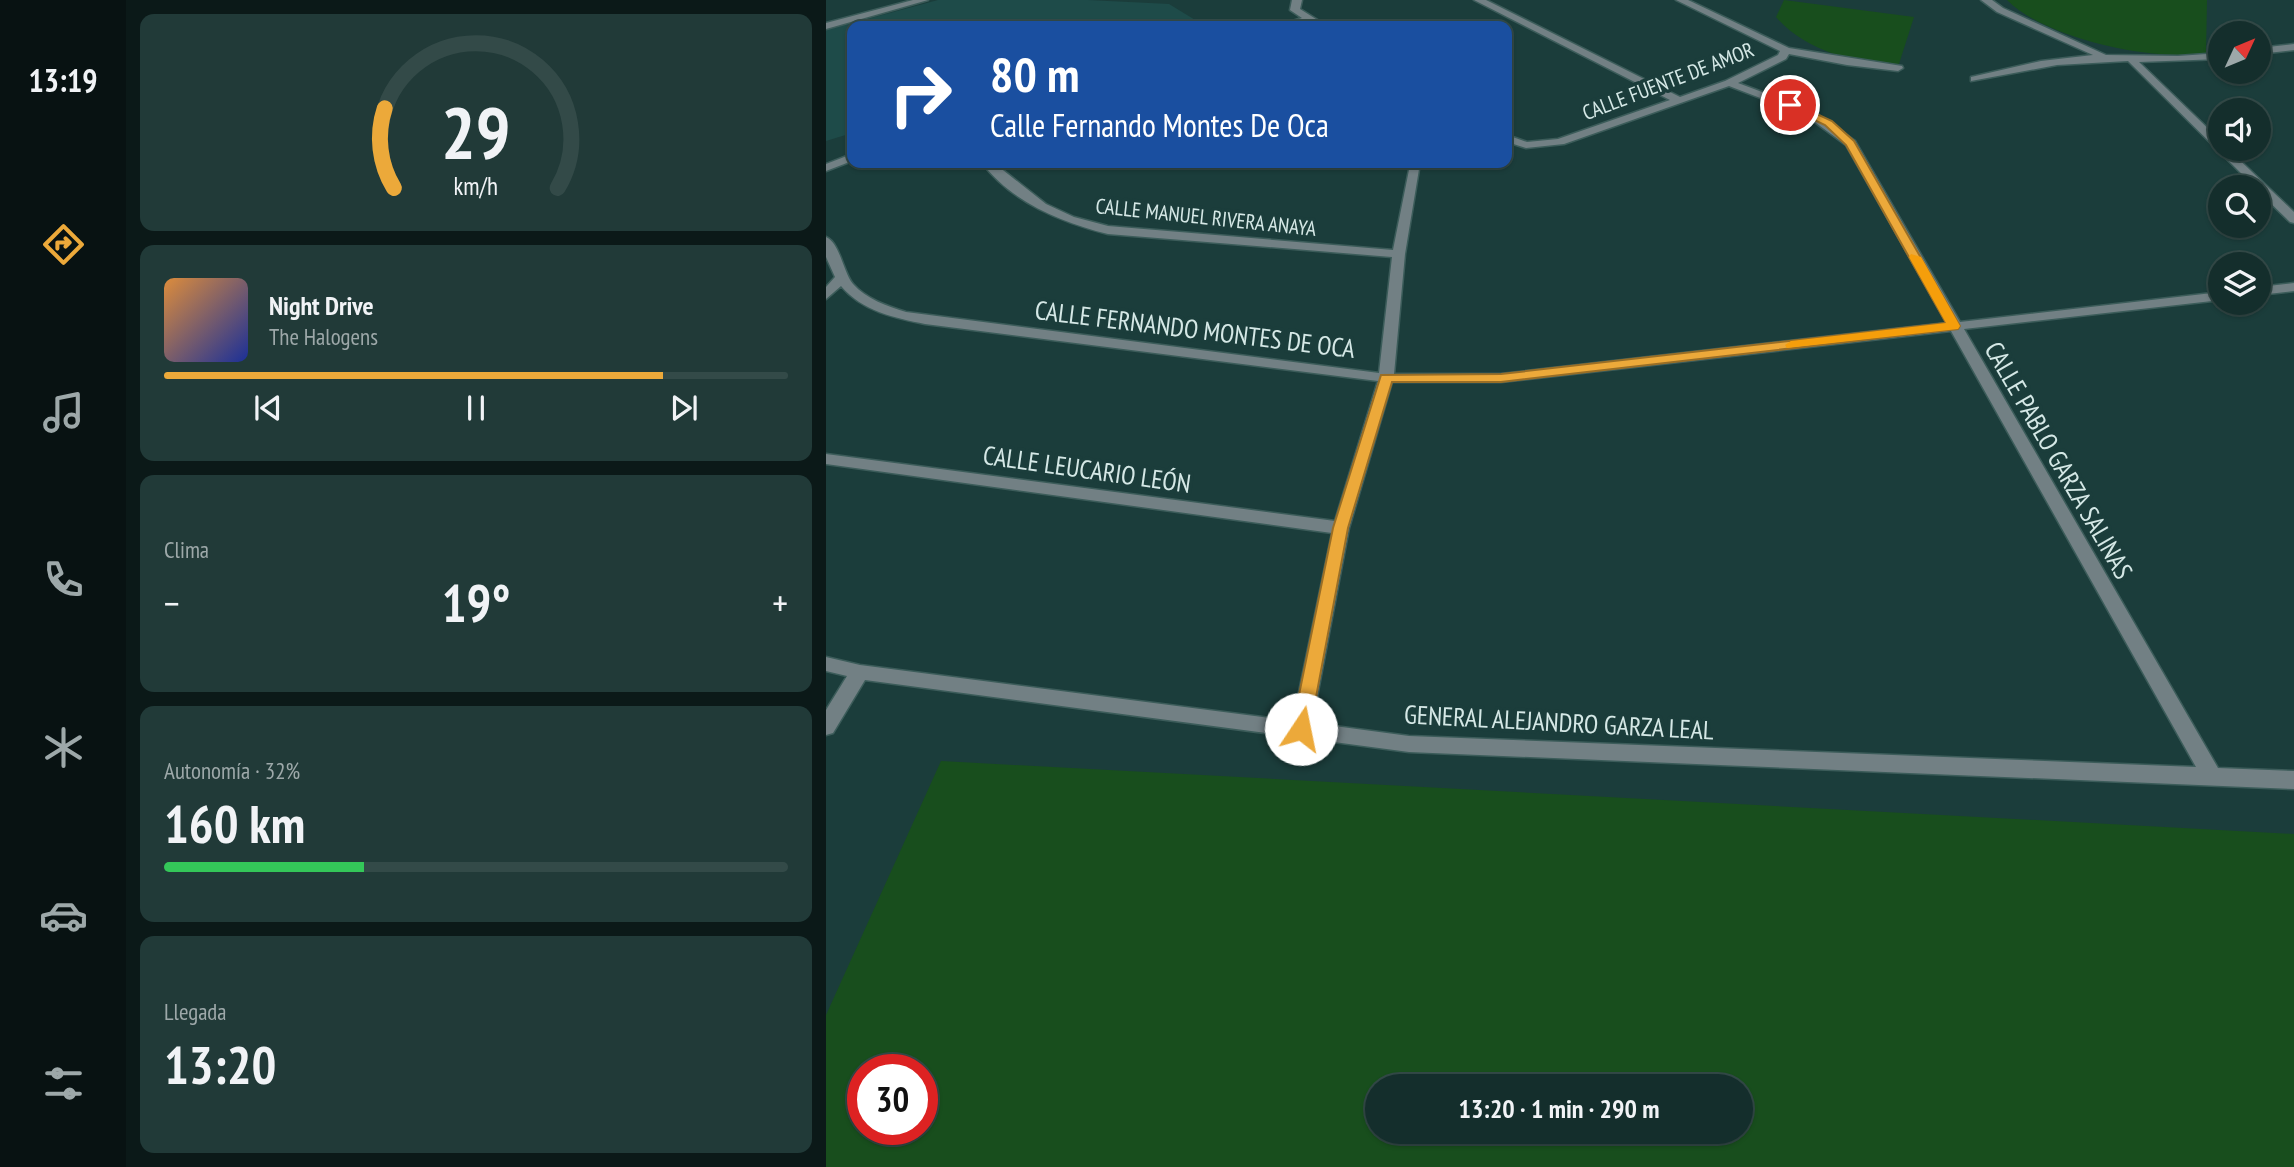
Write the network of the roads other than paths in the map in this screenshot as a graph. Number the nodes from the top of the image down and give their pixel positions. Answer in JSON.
{"nodes":[{"id":1,"x":923,"y":0,"type":"edge"},
{"id":2,"x":1297,"y":0,"type":"edge"},
{"id":3,"x":1479,"y":0,"type":"edge"},
{"id":4,"x":1681,"y":0,"type":"edge"},
{"id":5,"x":1986,"y":0,"type":"edge"},
{"id":6,"x":837,"y":13,"type":"dead end"},
{"id":7,"x":869,"y":14,"type":"junction"},
{"id":8,"x":1309,"y":19,"type":"junction"},
{"id":9,"x":1302,"y":21,"type":"edge"},
{"id":10,"x":1313,"y":21,"type":"edge"},
{"id":11,"x":826,"y":26,"type":"edge"},
{"id":12,"x":2294,"y":47,"type":"edge"},
{"id":13,"x":1786,"y":50,"type":"junction"},
{"id":14,"x":2272,"y":50,"type":"edge"},
{"id":15,"x":2107,"y":58,"type":"junction"},
{"id":16,"x":2208,"y":58,"type":"edge"},
{"id":17,"x":2131,"y":60,"type":"junction"},
{"id":18,"x":1898,"y":68,"type":"dead end"},
{"id":19,"x":1975,"y":79,"type":"dead end"},
{"id":20,"x":1729,"y":83,"type":"junction"},
{"id":21,"x":1678,"y":100,"type":"junction"},
{"id":22,"x":2208,"y":134,"type":"edge"},
{"id":23,"x":1512,"y":140,"type":"edge"},
{"id":24,"x":847,"y":159,"type":"edge"},
{"id":25,"x":2235,"y":161,"type":"edge"},
{"id":26,"x":826,"y":168,"type":"edge"},
{"id":27,"x":993,"y":168,"type":"edge"},
{"id":28,"x":1414,"y":168,"type":"edge"},
{"id":29,"x":2294,"y":219,"type":"edge"},
{"id":30,"x":826,"y":240,"type":"edge"},
{"id":31,"x":1399,"y":254,"type":"junction"},
{"id":32,"x":842,"y":278,"type":"junction"},
{"id":33,"x":2294,"y":287,"type":"edge"},
{"id":34,"x":2271,"y":290,"type":"edge"},
{"id":35,"x":826,"y":295,"type":"edge"},
{"id":36,"x":2208,"y":297,"type":"edge"},
{"id":37,"x":1954,"y":326,"type":"junction"},
{"id":38,"x":1386,"y":378,"type":"junction"},
{"id":39,"x":826,"y":459,"type":"edge"},
{"id":40,"x":1341,"y":528,"type":"junction"},
{"id":41,"x":826,"y":664,"type":"edge"},
{"id":42,"x":860,"y":672,"type":"junction"},
{"id":43,"x":826,"y":727,"type":"edge"},
{"id":44,"x":1301,"y":729,"type":"junction"},
{"id":45,"x":2211,"y":775,"type":"junction"},
{"id":46,"x":2294,"y":780,"type":"edge"}],
"edges":[{"from":1,"to":7,"type":"street"},
{"from":2,"to":8,"type":"street"},
{"from":3,"to":21,"type":"street"},
{"from":4,"to":13,"type":"street"},
{"from":5,"to":15,"type":"street"},
{"from":6,"to":7,"type":"street"},
{"from":7,"to":11,"type":"street"},
{"from":8,"to":9,"type":"street"},
{"from":8,"to":10,"type":"street"},
{"from":12,"to":14,"type":"street"},
{"from":13,"to":18,"type":"street"},
{"from":13,"to":20,"type":"street","name":"CALLE FUENTE DE AMOR"},
{"from":15,"to":17,"type":"street"},
{"from":15,"to":19,"type":"street"},
{"from":16,"to":17,"type":"street"},
{"from":17,"to":22,"type":"street"},
{"from":20,"to":21,"type":"street","name":"CALLE FUENTE DE AMOR"},
{"from":20,"to":37,"type":"street","name":"CALLE PABLO GARZA SALINAS"},
{"from":21,"to":23,"type":"street","name":"CALLE FUENTE DE AMOR"},
{"from":24,"to":26,"type":"street"},
{"from":25,"to":29,"type":"street"},
{"from":27,"to":31,"type":"street","name":"CALLE MANUEL RIVERA ANAYA"},
{"from":28,"to":31,"type":"street"},
{"from":30,"to":32,"type":"street","name":"CALLE FERNANDO MONTES DE OCA"},
{"from":31,"to":38,"type":"street"},
{"from":32,"to":35,"type":"street"},
{"from":32,"to":38,"type":"street","name":"CALLE FERNANDO MONTES DE OCA"},
{"from":33,"to":34,"type":"street"},
{"from":36,"to":37,"type":"street","name":"CALLE FERNANDO MONTES DE OCA"},
{"from":37,"to":38,"type":"street","name":"CALLE FERNANDO MONTES DE OCA"},
{"from":37,"to":45,"type":"street","name":"CALLE PABLO GARZA SALINAS"},
{"from":38,"to":40,"type":"street"},
{"from":39,"to":40,"type":"street","name":"CALLE LEUCARIO LEÓN"},
{"from":40,"to":44,"type":"street"},
{"from":41,"to":42,"type":"street","name":"GENERAL ALEJANDRO GARZA LEAL"},
{"from":42,"to":43,"type":"street"},
{"from":42,"to":44,"type":"street","name":"GENERAL ALEJANDRO GARZA LEAL"},
{"from":44,"to":45,"type":"street","name":"GENERAL ALEJANDRO GARZA LEAL"},
{"from":45,"to":46,"type":"street","name":"GENERAL ALEJANDRO GARZA LEAL"}]}
